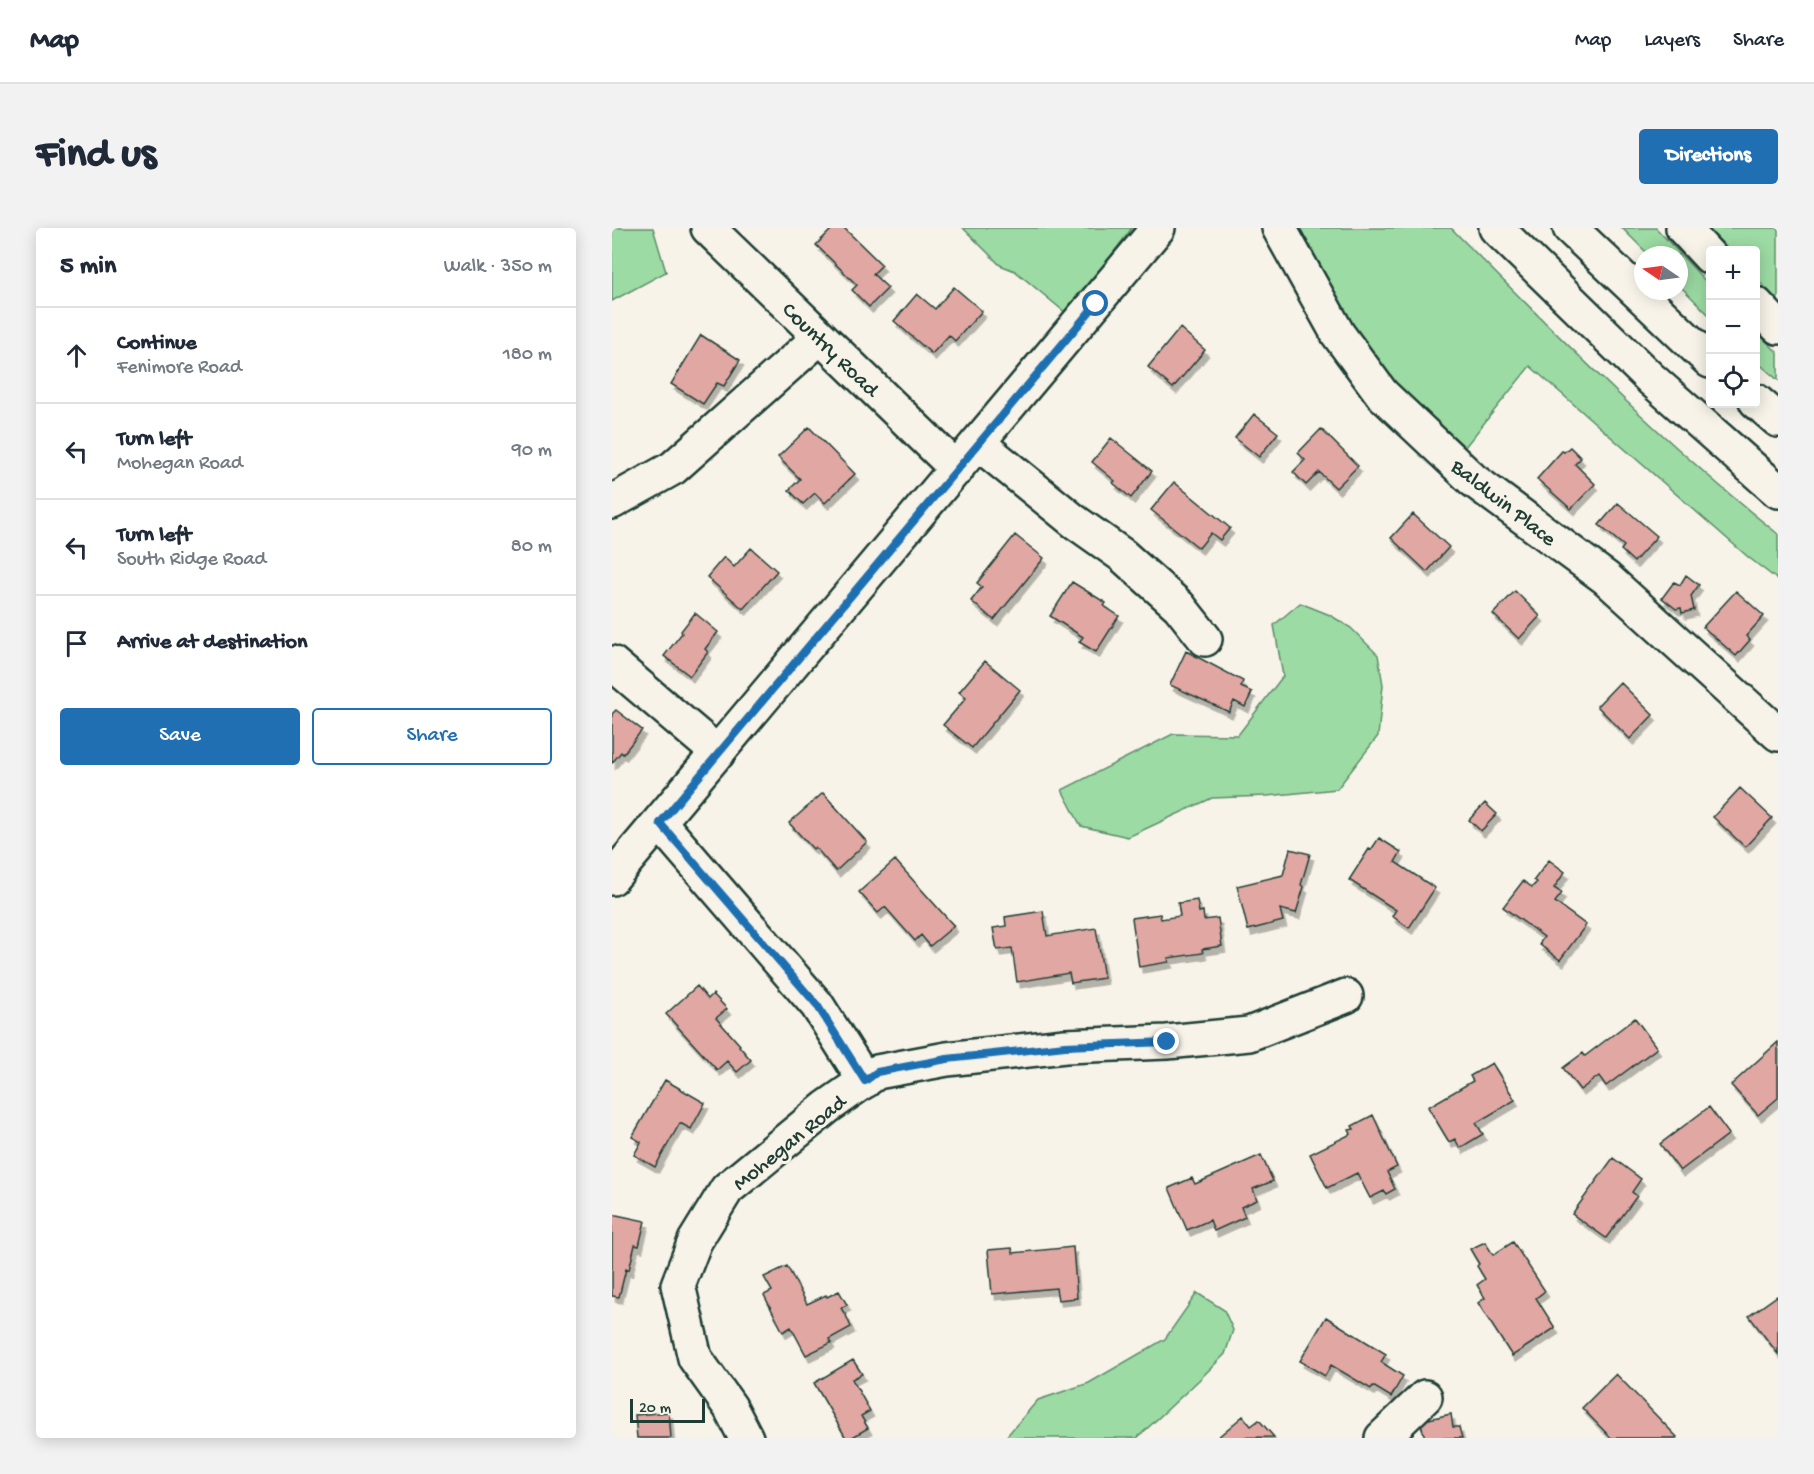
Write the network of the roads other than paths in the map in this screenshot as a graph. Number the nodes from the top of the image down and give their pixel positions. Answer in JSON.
{"nodes":[{"id":1,"x":708,"y":228,"type":"edge"},
{"id":2,"x":1158,"y":228,"type":"edge"},
{"id":3,"x":1279,"y":228,"type":"edge"},
{"id":4,"x":1496,"y":228,"type":"edge"},
{"id":5,"x":1570,"y":228,"type":"edge"},
{"id":6,"x":1683,"y":228,"type":"edge"},
{"id":7,"x":1706,"y":253,"type":"edge"},
{"id":8,"x":1760,"y":309,"type":"edge"},
{"id":9,"x":1778,"y":327,"type":"edge"},
{"id":10,"x":820,"y":337,"type":"junction"},
{"id":11,"x":1706,"y":357,"type":"edge"},
{"id":12,"x":1760,"y":405,"type":"edge"},
{"id":13,"x":1778,"y":420,"type":"edge"},
{"id":14,"x":978,"y":443,"type":"junction"},
{"id":15,"x":957,"y":469,"type":"junction"},
{"id":16,"x":1778,"y":491,"type":"edge"},
{"id":17,"x":612,"y":502,"type":"edge"},
{"id":18,"x":1205,"y":639,"type":"dead end"},
{"id":19,"x":612,"y":663,"type":"edge"},
{"id":20,"x":1778,"y":734,"type":"edge"},
{"id":21,"x":718,"y":753,"type":"junction"},
{"id":22,"x":660,"y":823,"type":"junction"},
{"id":23,"x":612,"y":878,"type":"edge"},
{"id":24,"x":1346,"y":996,"type":"dead end"},
{"id":25,"x":865,"y":1081,"type":"junction"},
{"id":26,"x":1425,"y":1397,"type":"dead end"},
{"id":27,"x":746,"y":1438,"type":"edge"},
{"id":28,"x":1382,"y":1438,"type":"edge"}],
"edges":[{"from":1,"to":10,"type":"main road","name":"Country Road"},
{"from":2,"to":14,"type":"main road"},
{"from":3,"to":20,"type":"main road","name":"Baldwin Place"},
{"from":4,"to":16,"type":"main road"},
{"from":5,"to":11,"type":"main road"},
{"from":6,"to":7,"type":"main road"},
{"from":8,"to":9,"type":"main road"},
{"from":10,"to":15,"type":"main road","name":"Country Road"},
{"from":10,"to":17,"type":"main road"},
{"from":12,"to":13,"type":"main road"},
{"from":14,"to":15,"type":"main road"},
{"from":14,"to":18,"type":"main road"},
{"from":15,"to":21,"type":"main road"},
{"from":19,"to":21,"type":"main road"},
{"from":21,"to":22,"type":"main road"},
{"from":22,"to":23,"type":"main road"},
{"from":22,"to":25,"type":"main road","name":"Mohegan Road"},
{"from":24,"to":25,"type":"main road"},
{"from":25,"to":27,"type":"main road","name":"Mohegan Road"},
{"from":26,"to":28,"type":"main road"}]}
